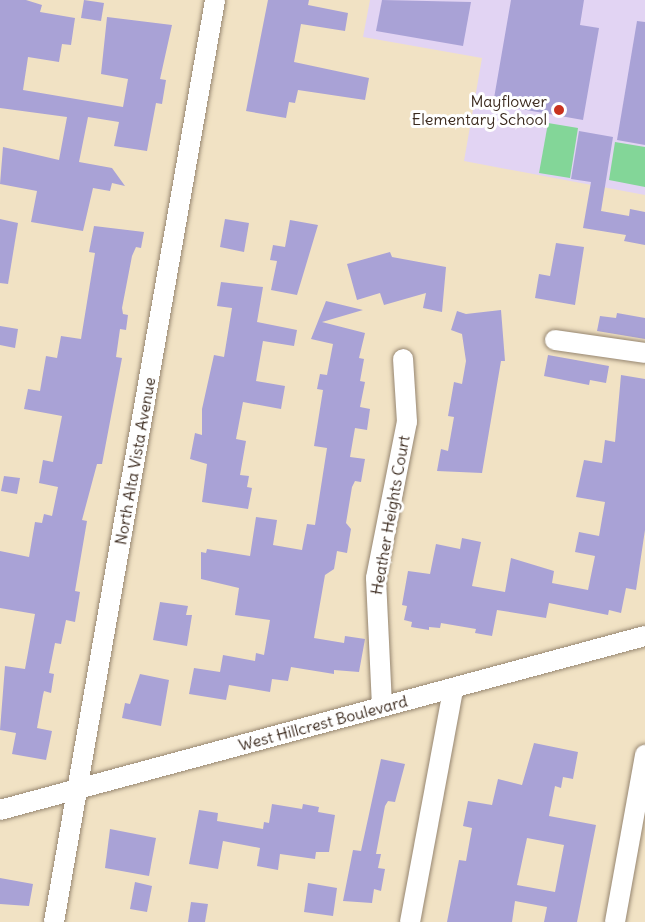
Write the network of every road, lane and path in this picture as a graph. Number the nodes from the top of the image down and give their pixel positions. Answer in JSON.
{"nodes":[{"id":1,"x":215,"y":0,"type":"edge"},
{"id":2,"x":555,"y":340,"type":"dead end"},
{"id":3,"x":645,"y":353,"type":"edge"},
{"id":4,"x":403,"y":359,"type":"dead end"},
{"id":5,"x":645,"y":636,"type":"edge"},
{"id":6,"x":453,"y":690,"type":"junction"},
{"id":7,"x":382,"y":706,"type":"junction"},
{"id":8,"x":645,"y":755,"type":"edge"},
{"id":9,"x":77,"y":790,"type":"junction"},
{"id":10,"x":0,"y":810,"type":"edge"},
{"id":11,"x":54,"y":922,"type":"edge"},
{"id":12,"x":410,"y":922,"type":"edge"},
{"id":13,"x":615,"y":922,"type":"edge"}],
"edges":[{"from":1,"to":9,"type":"street","name":"North Alta Vista Avenue"},
{"from":2,"to":3,"type":"street"},
{"from":4,"to":7,"type":"street","name":"Heather Heights Court"},
{"from":5,"to":6,"type":"street","name":"West Hillcrest Boulevard"},
{"from":6,"to":7,"type":"street","name":"West Hillcrest Boulevard"},
{"from":6,"to":12,"type":"street"},
{"from":7,"to":9,"type":"street","name":"West Hillcrest Boulevard"},
{"from":8,"to":13,"type":"street"},
{"from":9,"to":10,"type":"street","name":"West Hillcrest Boulevard"},
{"from":9,"to":11,"type":"street","name":"North Alta Vista Avenue"}]}
